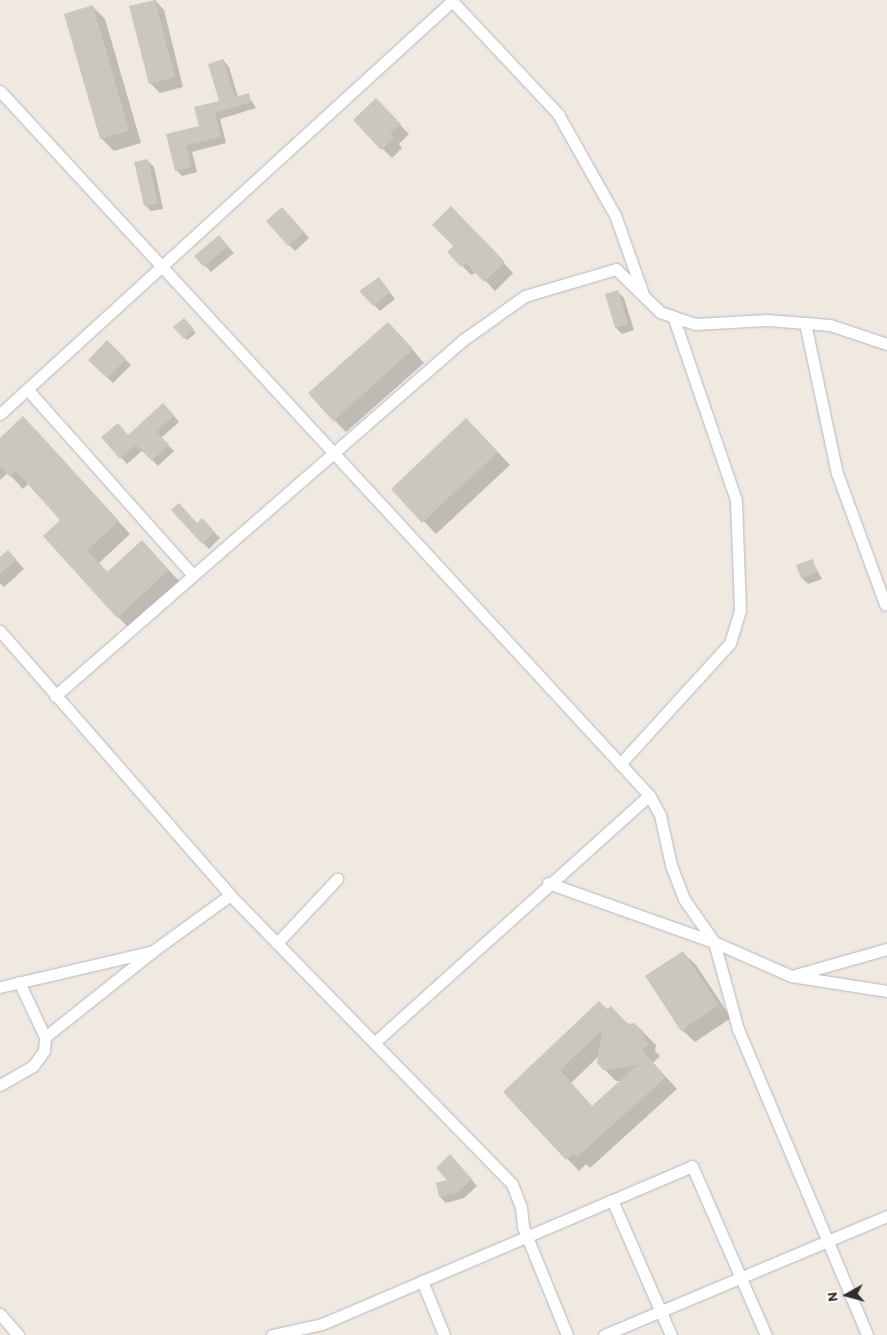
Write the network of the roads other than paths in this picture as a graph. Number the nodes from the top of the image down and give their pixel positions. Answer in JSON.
{"nodes":[{"id":1,"x":453,"y":1,"type":"edge"},
{"id":2,"x":0,"y":91,"type":"edge"},
{"id":3,"x":164,"y":266,"type":"junction"},
{"id":4,"x":643,"y":296,"type":"junction"},
{"id":5,"x":673,"y":316,"type":"junction"},
{"id":6,"x":805,"y":323,"type":"junction"},
{"id":7,"x":887,"y":344,"type":"edge"},
{"id":8,"x":27,"y":390,"type":"junction"},
{"id":9,"x":0,"y":414,"type":"edge"},
{"id":10,"x":333,"y":453,"type":"junction"},
{"id":11,"x":193,"y":575,"type":"junction"},
{"id":12,"x":885,"y":604,"type":"dead end"},
{"id":13,"x":0,"y":631,"type":"edge"},
{"id":14,"x":55,"y":696,"type":"junction"},
{"id":15,"x":620,"y":764,"type":"junction"},
{"id":16,"x":649,"y":795,"type":"junction"},
{"id":17,"x":337,"y":878,"type":"dead end"},
{"id":18,"x":548,"y":883,"type":"junction"},
{"id":19,"x":230,"y":895,"type":"junction"},
{"id":20,"x":714,"y":942,"type":"junction"},
{"id":21,"x":277,"y":943,"type":"junction"},
{"id":22,"x":887,"y":949,"type":"edge"},
{"id":23,"x":153,"y":951,"type":"junction"},
{"id":24,"x":791,"y":976,"type":"junction"},
{"id":25,"x":18,"y":982,"type":"junction"},
{"id":26,"x":0,"y":987,"type":"edge"},
{"id":27,"x":887,"y":991,"type":"edge"},
{"id":28,"x":45,"y":1037,"type":"junction"},
{"id":29,"x":375,"y":1042,"type":"junction"},
{"id":30,"x":0,"y":1084,"type":"edge"},
{"id":31,"x":612,"y":1200,"type":"junction"},
{"id":32,"x":887,"y":1216,"type":"edge"},
{"id":33,"x":526,"y":1236,"type":"junction"},
{"id":34,"x":826,"y":1242,"type":"junction"},
{"id":35,"x":740,"y":1278,"type":"junction"},
{"id":36,"x":422,"y":1281,"type":"junction"},
{"id":37,"x":661,"y":1311,"type":"junction"},
{"id":38,"x":0,"y":1314,"type":"edge"},
{"id":39,"x":322,"y":1324,"type":"junction"},
{"id":40,"x":18,"y":1335,"type":"edge"},
{"id":41,"x":272,"y":1335,"type":"edge"},
{"id":42,"x":326,"y":1335,"type":"edge"},
{"id":43,"x":444,"y":1335,"type":"edge"},
{"id":44,"x":567,"y":1335,"type":"edge"},
{"id":45,"x":604,"y":1335,"type":"edge"},
{"id":46,"x":672,"y":1335,"type":"edge"},
{"id":47,"x":766,"y":1335,"type":"edge"},
{"id":48,"x":867,"y":1335,"type":"edge"}],
"edges":[{"from":1,"to":3,"type":"street"},
{"from":1,"to":4,"type":"street"},
{"from":2,"to":3,"type":"street"},
{"from":3,"to":8,"type":"street"},
{"from":3,"to":10,"type":"street"},
{"from":4,"to":5,"type":"street"},
{"from":4,"to":10,"type":"street"},
{"from":5,"to":6,"type":"street"},
{"from":5,"to":15,"type":"street"},
{"from":6,"to":7,"type":"street"},
{"from":6,"to":12,"type":"street"},
{"from":8,"to":9,"type":"street"},
{"from":8,"to":11,"type":"street"},
{"from":10,"to":11,"type":"street"},
{"from":10,"to":15,"type":"street"},
{"from":11,"to":14,"type":"street"},
{"from":13,"to":14,"type":"street"},
{"from":14,"to":19,"type":"street"},
{"from":15,"to":16,"type":"street"},
{"from":16,"to":18,"type":"street"},
{"from":16,"to":20,"type":"street"},
{"from":17,"to":21,"type":"street"},
{"from":18,"to":20,"type":"street"},
{"from":18,"to":29,"type":"street"},
{"from":19,"to":21,"type":"street"},
{"from":19,"to":23,"type":"street"},
{"from":20,"to":24,"type":"street"},
{"from":20,"to":34,"type":"street"},
{"from":21,"to":29,"type":"street"},
{"from":22,"to":24,"type":"street"},
{"from":23,"to":25,"type":"street"},
{"from":23,"to":28,"type":"street"},
{"from":24,"to":27,"type":"street"},
{"from":25,"to":26,"type":"street"},
{"from":25,"to":28,"type":"street"},
{"from":28,"to":30,"type":"street"},
{"from":29,"to":33,"type":"street"},
{"from":31,"to":33,"type":"street"},
{"from":31,"to":35,"type":"street"},
{"from":31,"to":37,"type":"street"},
{"from":32,"to":34,"type":"street"},
{"from":33,"to":36,"type":"street"},
{"from":33,"to":44,"type":"street"},
{"from":34,"to":35,"type":"street"},
{"from":34,"to":48,"type":"street"},
{"from":35,"to":37,"type":"street"},
{"from":35,"to":47,"type":"street"},
{"from":36,"to":39,"type":"street"},
{"from":36,"to":43,"type":"street"},
{"from":37,"to":45,"type":"street"},
{"from":37,"to":46,"type":"street"},
{"from":38,"to":40,"type":"street"},
{"from":39,"to":41,"type":"street"},
{"from":39,"to":42,"type":"street"}]}
